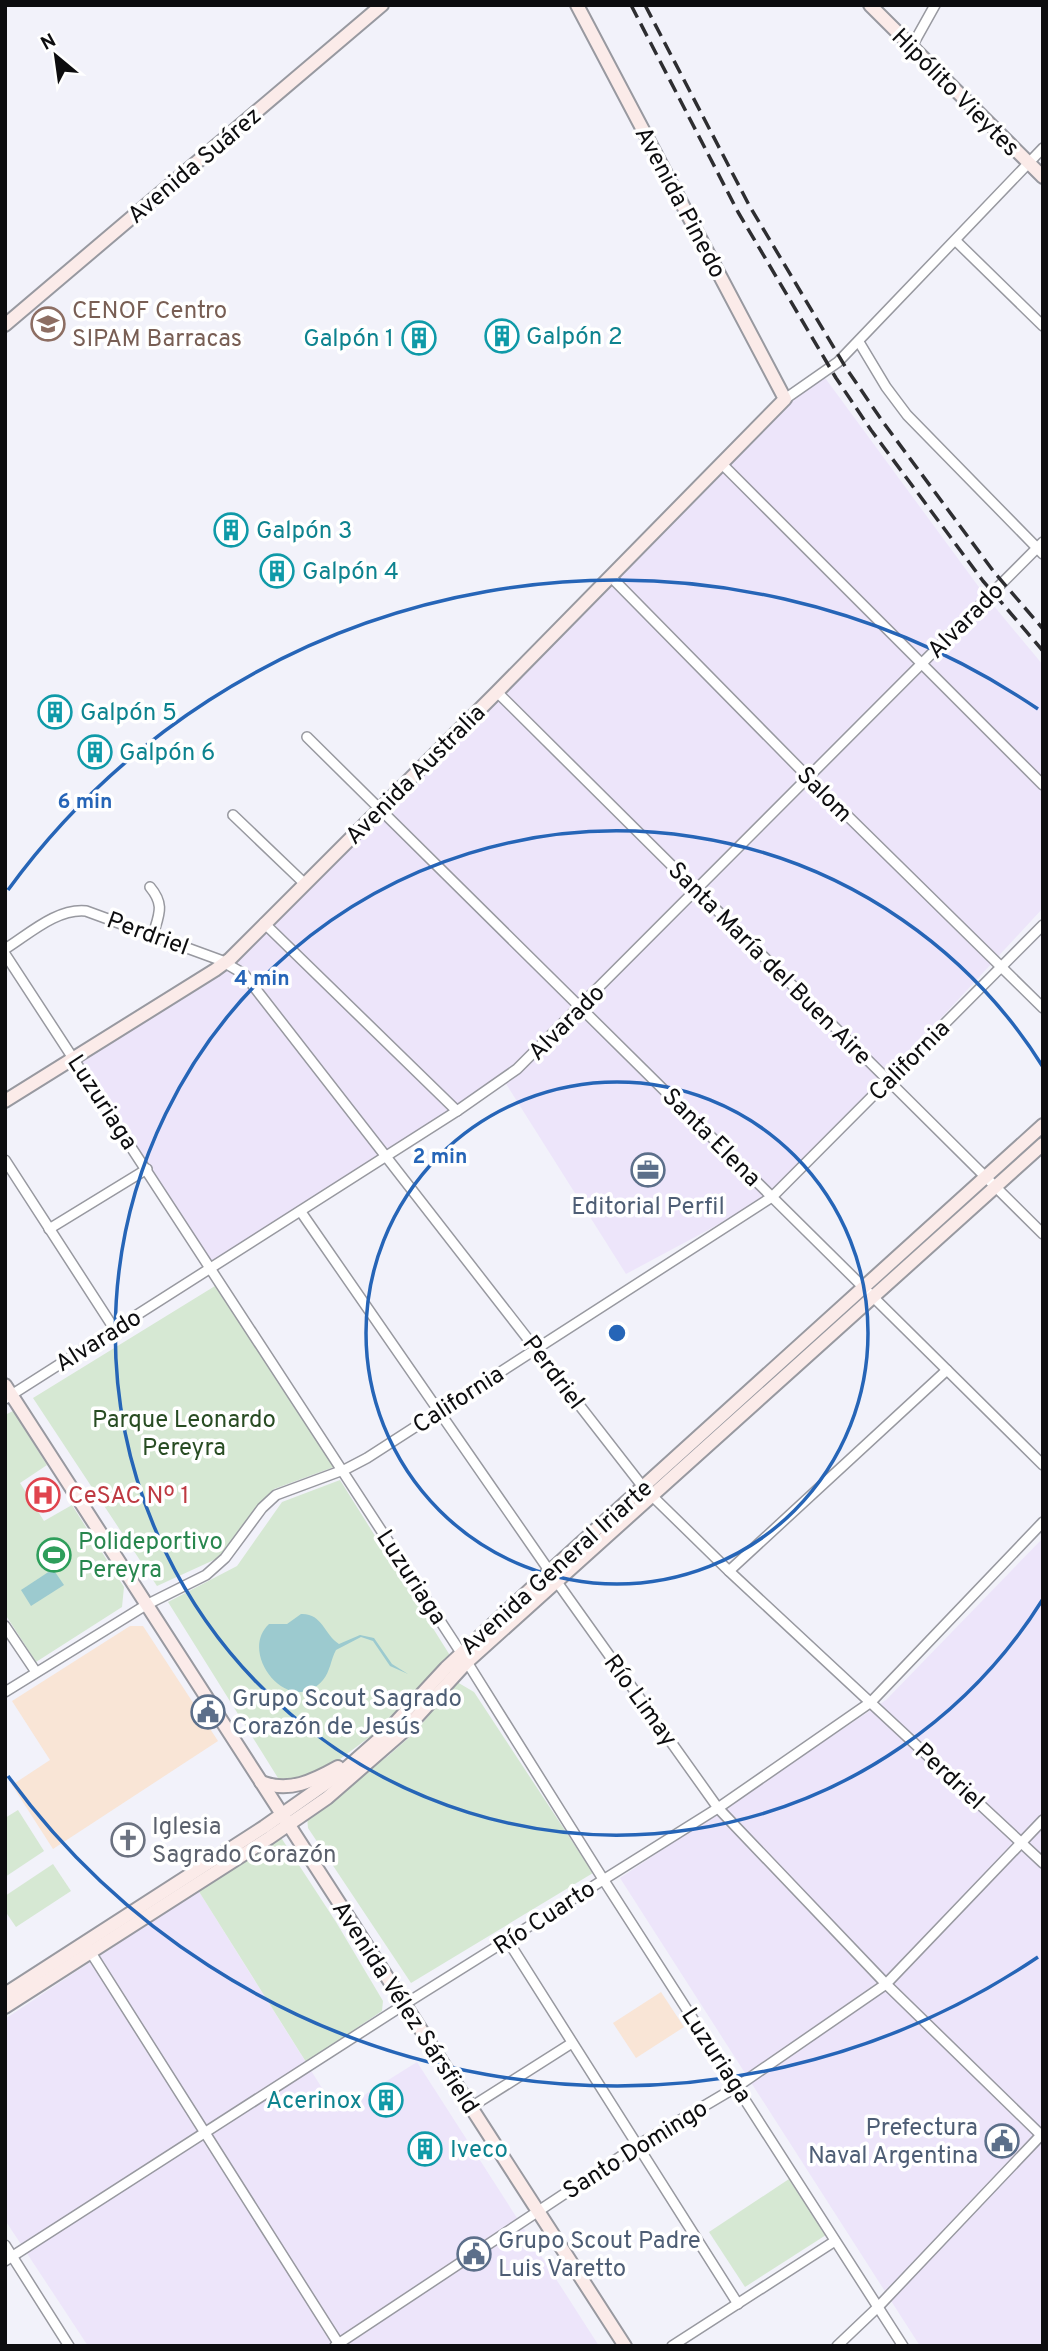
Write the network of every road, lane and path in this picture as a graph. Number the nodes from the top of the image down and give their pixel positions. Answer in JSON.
{"nodes":[{"id":1,"x":382,"y":5,"type":"edge"},
{"id":2,"x":577,"y":5,"type":"edge"},
{"id":3,"x":870,"y":5,"type":"edge"},
{"id":4,"x":935,"y":5,"type":"edge"},
{"id":5,"x":911,"y":48,"type":"junction"},
{"id":6,"x":1043,"y":148,"type":"edge"},
{"id":7,"x":1028,"y":163,"type":"junction"},
{"id":8,"x":1043,"y":177,"type":"edge"},
{"id":9,"x":956,"y":241,"type":"junction"},
{"id":10,"x":5,"y":326,"type":"edge"},
{"id":11,"x":1043,"y":326,"type":"edge"},
{"id":12,"x":859,"y":342,"type":"junction"},
{"id":13,"x":785,"y":399,"type":"junction"},
{"id":14,"x":722,"y":464,"type":"junction"},
{"id":15,"x":1041,"y":548,"type":"edge"},
{"id":16,"x":611,"y":577,"type":"junction"},
{"id":17,"x":921,"y":665,"type":"junction"},
{"id":18,"x":497,"y":692,"type":"junction"},
{"id":19,"x":307,"y":737,"type":"dead end"},
{"id":20,"x":808,"y":777,"type":"junction"},
{"id":21,"x":1043,"y":785,"type":"edge"},
{"id":22,"x":380,"y":809,"type":"junction"},
{"id":23,"x":233,"y":815,"type":"dead end"},
{"id":24,"x":304,"y":883,"type":"junction"},
{"id":25,"x":150,"y":887,"type":"dead end"},
{"id":26,"x":697,"y":890,"type":"junction"},
{"id":27,"x":264,"y":923,"type":"junction"},
{"id":28,"x":1043,"y":925,"type":"edge"},
{"id":29,"x":153,"y":935,"type":"junction"},
{"id":30,"x":5,"y":952,"type":"edge"},
{"id":31,"x":225,"y":962,"type":"junction"},
{"id":32,"x":1002,"y":966,"type":"junction"},
{"id":33,"x":580,"y":1008,"type":"junction"},
{"id":34,"x":1043,"y":1008,"type":"edge"},
{"id":35,"x":75,"y":1058,"type":"junction"},
{"id":36,"x":889,"y":1082,"type":"junction"},
{"id":37,"x":5,"y":1101,"type":"edge"},
{"id":38,"x":457,"y":1111,"type":"junction"},
{"id":39,"x":1043,"y":1125,"type":"edge"},
{"id":40,"x":1043,"y":1144,"type":"edge"},
{"id":41,"x":387,"y":1156,"type":"junction"},
{"id":42,"x":5,"y":1160,"type":"edge"},
{"id":43,"x":147,"y":1169,"type":"junction"},
{"id":44,"x":991,"y":1181,"type":"junction"},
{"id":45,"x":772,"y":1196,"type":"junction"},
{"id":46,"x":301,"y":1212,"type":"junction"},
{"id":47,"x":50,"y":1229,"type":"junction"},
{"id":48,"x":1043,"y":1234,"type":"edge"},
{"id":49,"x":211,"y":1269,"type":"junction"},
{"id":50,"x":868,"y":1292,"type":"junction"},
{"id":51,"x":115,"y":1330,"type":"junction"},
{"id":52,"x":537,"y":1348,"type":"junction"},
{"id":53,"x":947,"y":1370,"type":"junction"},
{"id":54,"x":7,"y":1393,"type":"edge"},
{"id":55,"x":438,"y":1412,"type":"junction"},
{"id":56,"x":1043,"y":1465,"type":"edge"},
{"id":57,"x":342,"y":1470,"type":"junction"},
{"id":58,"x":648,"y":1492,"type":"junction"},
{"id":59,"x":1043,"y":1522,"type":"edge"},
{"id":60,"x":729,"y":1571,"type":"junction"},
{"id":61,"x":553,"y":1577,"type":"junction"},
{"id":62,"x":146,"y":1605,"type":"junction"},
{"id":63,"x":5,"y":1626,"type":"edge"},
{"id":64,"x":464,"y":1658,"type":"junction"},
{"id":65,"x":36,"y":1672,"type":"junction"},
{"id":66,"x":5,"y":1692,"type":"edge"},
{"id":67,"x":872,"y":1702,"type":"junction"},
{"id":68,"x":371,"y":1746,"type":"junction"},
{"id":69,"x":261,"y":1782,"type":"junction"},
{"id":70,"x":718,"y":1808,"type":"junction"},
{"id":71,"x":286,"y":1819,"type":"junction"},
{"id":72,"x":1043,"y":1820,"type":"edge"},
{"id":73,"x":1021,"y":1843,"type":"junction"},
{"id":74,"x":1043,"y":1863,"type":"edge"},
{"id":75,"x":603,"y":1879,"type":"junction"},
{"id":76,"x":508,"y":1941,"type":"junction"},
{"id":77,"x":88,"y":1947,"type":"junction"},
{"id":78,"x":886,"y":1984,"type":"junction"},
{"id":79,"x":5,"y":1994,"type":"edge"},
{"id":80,"x":405,"y":2004,"type":"junction"},
{"id":81,"x":5,"y":2007,"type":"edge"},
{"id":82,"x":572,"y":2043,"type":"junction"},
{"id":83,"x":738,"y":2086,"type":"junction"},
{"id":84,"x":471,"y":2107,"type":"junction"},
{"id":85,"x":205,"y":2134,"type":"junction"},
{"id":86,"x":1042,"y":2135,"type":"edge"},
{"id":87,"x":638,"y":2145,"type":"junction"},
{"id":88,"x":536,"y":2210,"type":"junction"},
{"id":89,"x":835,"y":2241,"type":"junction"},
{"id":90,"x":5,"y":2245,"type":"edge"},
{"id":91,"x":9,"y":2258,"type":"edge"},
{"id":92,"x":738,"y":2304,"type":"junction"},
{"id":93,"x":878,"y":2307,"type":"junction"},
{"id":94,"x":338,"y":2345,"type":"edge"},
{"id":95,"x":69,"y":2346,"type":"edge"},
{"id":96,"x":625,"y":2346,"type":"edge"},
{"id":97,"x":672,"y":2346,"type":"edge"},
{"id":98,"x":837,"y":2346,"type":"edge"},
{"id":99,"x":903,"y":2346,"type":"edge"}],
"edges":[{"from":1,"to":10,"type":"main road","name":"Avenida Suárez"},
{"from":2,"to":13,"type":"main road","name":"Avenida Pinedo"},
{"from":3,"to":5,"type":"main road","name":"Hipólito Vieytes"},
{"from":4,"to":5,"type":"street"},
{"from":5,"to":7,"type":"main road","name":"Hipólito Vieytes"},
{"from":6,"to":7,"type":"street"},
{"from":7,"to":8,"type":"main road","name":"Hipólito Vieytes"},
{"from":7,"to":9,"type":"street"},
{"from":9,"to":11,"type":"street"},
{"from":9,"to":12,"type":"street"},
{"from":12,"to":13,"type":"street"},
{"from":12,"to":15,"type":"street"},
{"from":13,"to":14,"type":"main road","name":"Avenida Australia"},
{"from":14,"to":16,"type":"main road","name":"Avenida Australia"},
{"from":14,"to":17,"type":"street"},
{"from":15,"to":17,"type":"street","name":"Alvarado"},
{"from":16,"to":18,"type":"main road","name":"Avenida Australia"},
{"from":16,"to":20,"type":"street","name":"Salom"},
{"from":17,"to":20,"type":"street","name":"Alvarado"},
{"from":17,"to":21,"type":"street"},
{"from":18,"to":22,"type":"main road","name":"Avenida Australia"},
{"from":18,"to":26,"type":"street","name":"Santa María del Buen Aire"},
{"from":19,"to":22,"type":"street","name":"Santa Elena"},
{"from":20,"to":26,"type":"street","name":"Alvarado"},
{"from":20,"to":32,"type":"street","name":"Salom"},
{"from":22,"to":24,"type":"main road","name":"Avenida Australia"},
{"from":22,"to":33,"type":"street","name":"Santa Elena"},
{"from":23,"to":24,"type":"street"},
{"from":24,"to":27,"type":"main road","name":"Avenida Australia"},
{"from":25,"to":29,"type":"street"},
{"from":26,"to":33,"type":"street","name":"Alvarado"},
{"from":26,"to":36,"type":"street","name":"Santa María del Buen Aire"},
{"from":27,"to":31,"type":"main road","name":"Avenida Australia"},
{"from":27,"to":38,"type":"street"},
{"from":28,"to":32,"type":"street","name":"California"},
{"from":29,"to":30,"type":"street","name":"Perdriel"},
{"from":29,"to":31,"type":"street","name":"Perdriel"},
{"from":30,"to":35,"type":"street","name":"Luzuriaga"},
{"from":31,"to":35,"type":"main road","name":"Avenida Australia"},
{"from":31,"to":41,"type":"street","name":"Perdriel"},
{"from":32,"to":34,"type":"street","name":"Salom"},
{"from":32,"to":36,"type":"street","name":"California"},
{"from":33,"to":38,"type":"street","name":"Alvarado"},
{"from":33,"to":45,"type":"street","name":"Santa Elena"},
{"from":35,"to":37,"type":"main road","name":"Avenida Australia"},
{"from":35,"to":43,"type":"street","name":"Luzuriaga"},
{"from":36,"to":44,"type":"street","name":"Santa María del Buen Aire"},
{"from":36,"to":45,"type":"street","name":"California"},
{"from":38,"to":41,"type":"street","name":"Alvarado"},
{"from":39,"to":44,"type":"main road","name":"Avenida General Iriarte"},
{"from":40,"to":44,"type":"main road","name":"Avenida General Iriarte"},
{"from":41,"to":46,"type":"street","name":"Alvarado"},
{"from":41,"to":52,"type":"street","name":"Perdriel"},
{"from":42,"to":47,"type":"street"},
{"from":43,"to":47,"type":"street"},
{"from":43,"to":49,"type":"street","name":"Luzuriaga"},
{"from":44,"to":48,"type":"street","name":"Santa María del Buen Aire"},
{"from":44,"to":50,"type":"main road","name":"Avenida General Iriarte"},
{"from":45,"to":50,"type":"street","name":"Santa Elena"},
{"from":45,"to":52,"type":"street","name":"California"},
{"from":46,"to":49,"type":"street","name":"Alvarado"},
{"from":46,"to":55,"type":"street","name":"Río Limay"},
{"from":47,"to":51,"type":"street"},
{"from":49,"to":51,"type":"street","name":"Alvarado"},
{"from":49,"to":57,"type":"street","name":"Luzuriaga"},
{"from":50,"to":53,"type":"street","name":"Santa Elena"},
{"from":50,"to":58,"type":"main road","name":"Avenida General Iriarte"},
{"from":51,"to":54,"type":"street","name":"Alvarado"},
{"from":52,"to":55,"type":"street","name":"California"},
{"from":52,"to":58,"type":"street","name":"Perdriel"},
{"from":53,"to":56,"type":"street","name":"Santa Elena"},
{"from":53,"to":60,"type":"street"},
{"from":54,"to":62,"type":"main road","name":"Avenida Vélez Sársfield"},
{"from":55,"to":57,"type":"street","name":"California"},
{"from":55,"to":61,"type":"street","name":"Río Limay"},
{"from":57,"to":62,"type":"street","name":"California"},
{"from":57,"to":64,"type":"street","name":"Luzuriaga"},
{"from":58,"to":60,"type":"street","name":"Perdriel"},
{"from":58,"to":61,"type":"main road","name":"Avenida General Iriarte"},
{"from":59,"to":67,"type":"street","name":"Río Cuarto"},
{"from":60,"to":67,"type":"street","name":"Perdriel"},
{"from":61,"to":64,"type":"main road","name":"Avenida General Iriarte"},
{"from":61,"to":70,"type":"street","name":"Río Limay"},
{"from":62,"to":65,"type":"street","name":"California"},
{"from":62,"to":69,"type":"main road","name":"Avenida Vélez Sársfield"},
{"from":63,"to":65,"type":"street"},
{"from":64,"to":68,"type":"main road","name":"Avenida General Iriarte"},
{"from":64,"to":71,"type":"main road","name":"Avenida General Iriarte"},
{"from":64,"to":75,"type":"street","name":"Luzuriaga"},
{"from":65,"to":66,"type":"street","name":"California"},
{"from":67,"to":70,"type":"street","name":"Río Cuarto"},
{"from":67,"to":73,"type":"street","name":"Perdriel"},
{"from":68,"to":69,"type":"main road"},
{"from":68,"to":71,"type":"main road","name":"Avenida General Iriarte"},
{"from":69,"to":71,"type":"main road","name":"Avenida Vélez Sársfield"},
{"from":70,"to":75,"type":"street","name":"Río Cuarto"},
{"from":70,"to":78,"type":"street","name":"Río Limay"},
{"from":71,"to":77,"type":"main road","name":"Avenida General Iriarte"},
{"from":71,"to":80,"type":"main road","name":"Avenida Vélez Sársfield"},
{"from":72,"to":73,"type":"street","name":"Santo Domingo"},
{"from":73,"to":74,"type":"street","name":"Perdriel"},
{"from":73,"to":78,"type":"street","name":"Santo Domingo"},
{"from":75,"to":76,"type":"street","name":"Río Cuarto"},
{"from":75,"to":83,"type":"street","name":"Luzuriaga"},
{"from":76,"to":80,"type":"street","name":"Río Cuarto"},
{"from":76,"to":82,"type":"street"},
{"from":77,"to":79,"type":"main road","name":"Avenida General Iriarte"},
{"from":77,"to":81,"type":"main road","name":"Avenida General Iriarte"},
{"from":77,"to":85,"type":"street"},
{"from":78,"to":83,"type":"street","name":"Santo Domingo"},
{"from":78,"to":86,"type":"street","name":"Río Limay"},
{"from":80,"to":84,"type":"main road","name":"Avenida Vélez Sársfield"},
{"from":80,"to":85,"type":"street","name":"Río Cuarto"},
{"from":82,"to":84,"type":"street"},
{"from":82,"to":87,"type":"street"},
{"from":83,"to":87,"type":"street","name":"Santo Domingo"},
{"from":83,"to":89,"type":"street","name":"Luzuriaga"},
{"from":84,"to":88,"type":"main road","name":"Avenida Vélez Sársfield"},
{"from":85,"to":91,"type":"street","name":"Río Cuarto"},
{"from":85,"to":94,"type":"street"},
{"from":86,"to":93,"type":"street"},
{"from":87,"to":88,"type":"street","name":"Santo Domingo"},
{"from":87,"to":92,"type":"street"},
{"from":88,"to":94,"type":"street","name":"Santo Domingo"},
{"from":88,"to":96,"type":"main road","name":"Avenida Vélez Sársfield"},
{"from":89,"to":92,"type":"street"},
{"from":89,"to":93,"type":"street","name":"Luzuriaga"},
{"from":90,"to":91,"type":"street"},
{"from":91,"to":95,"type":"street"},
{"from":92,"to":97,"type":"street"},
{"from":93,"to":98,"type":"street"},
{"from":93,"to":99,"type":"street","name":"Luzuriaga"}]}
